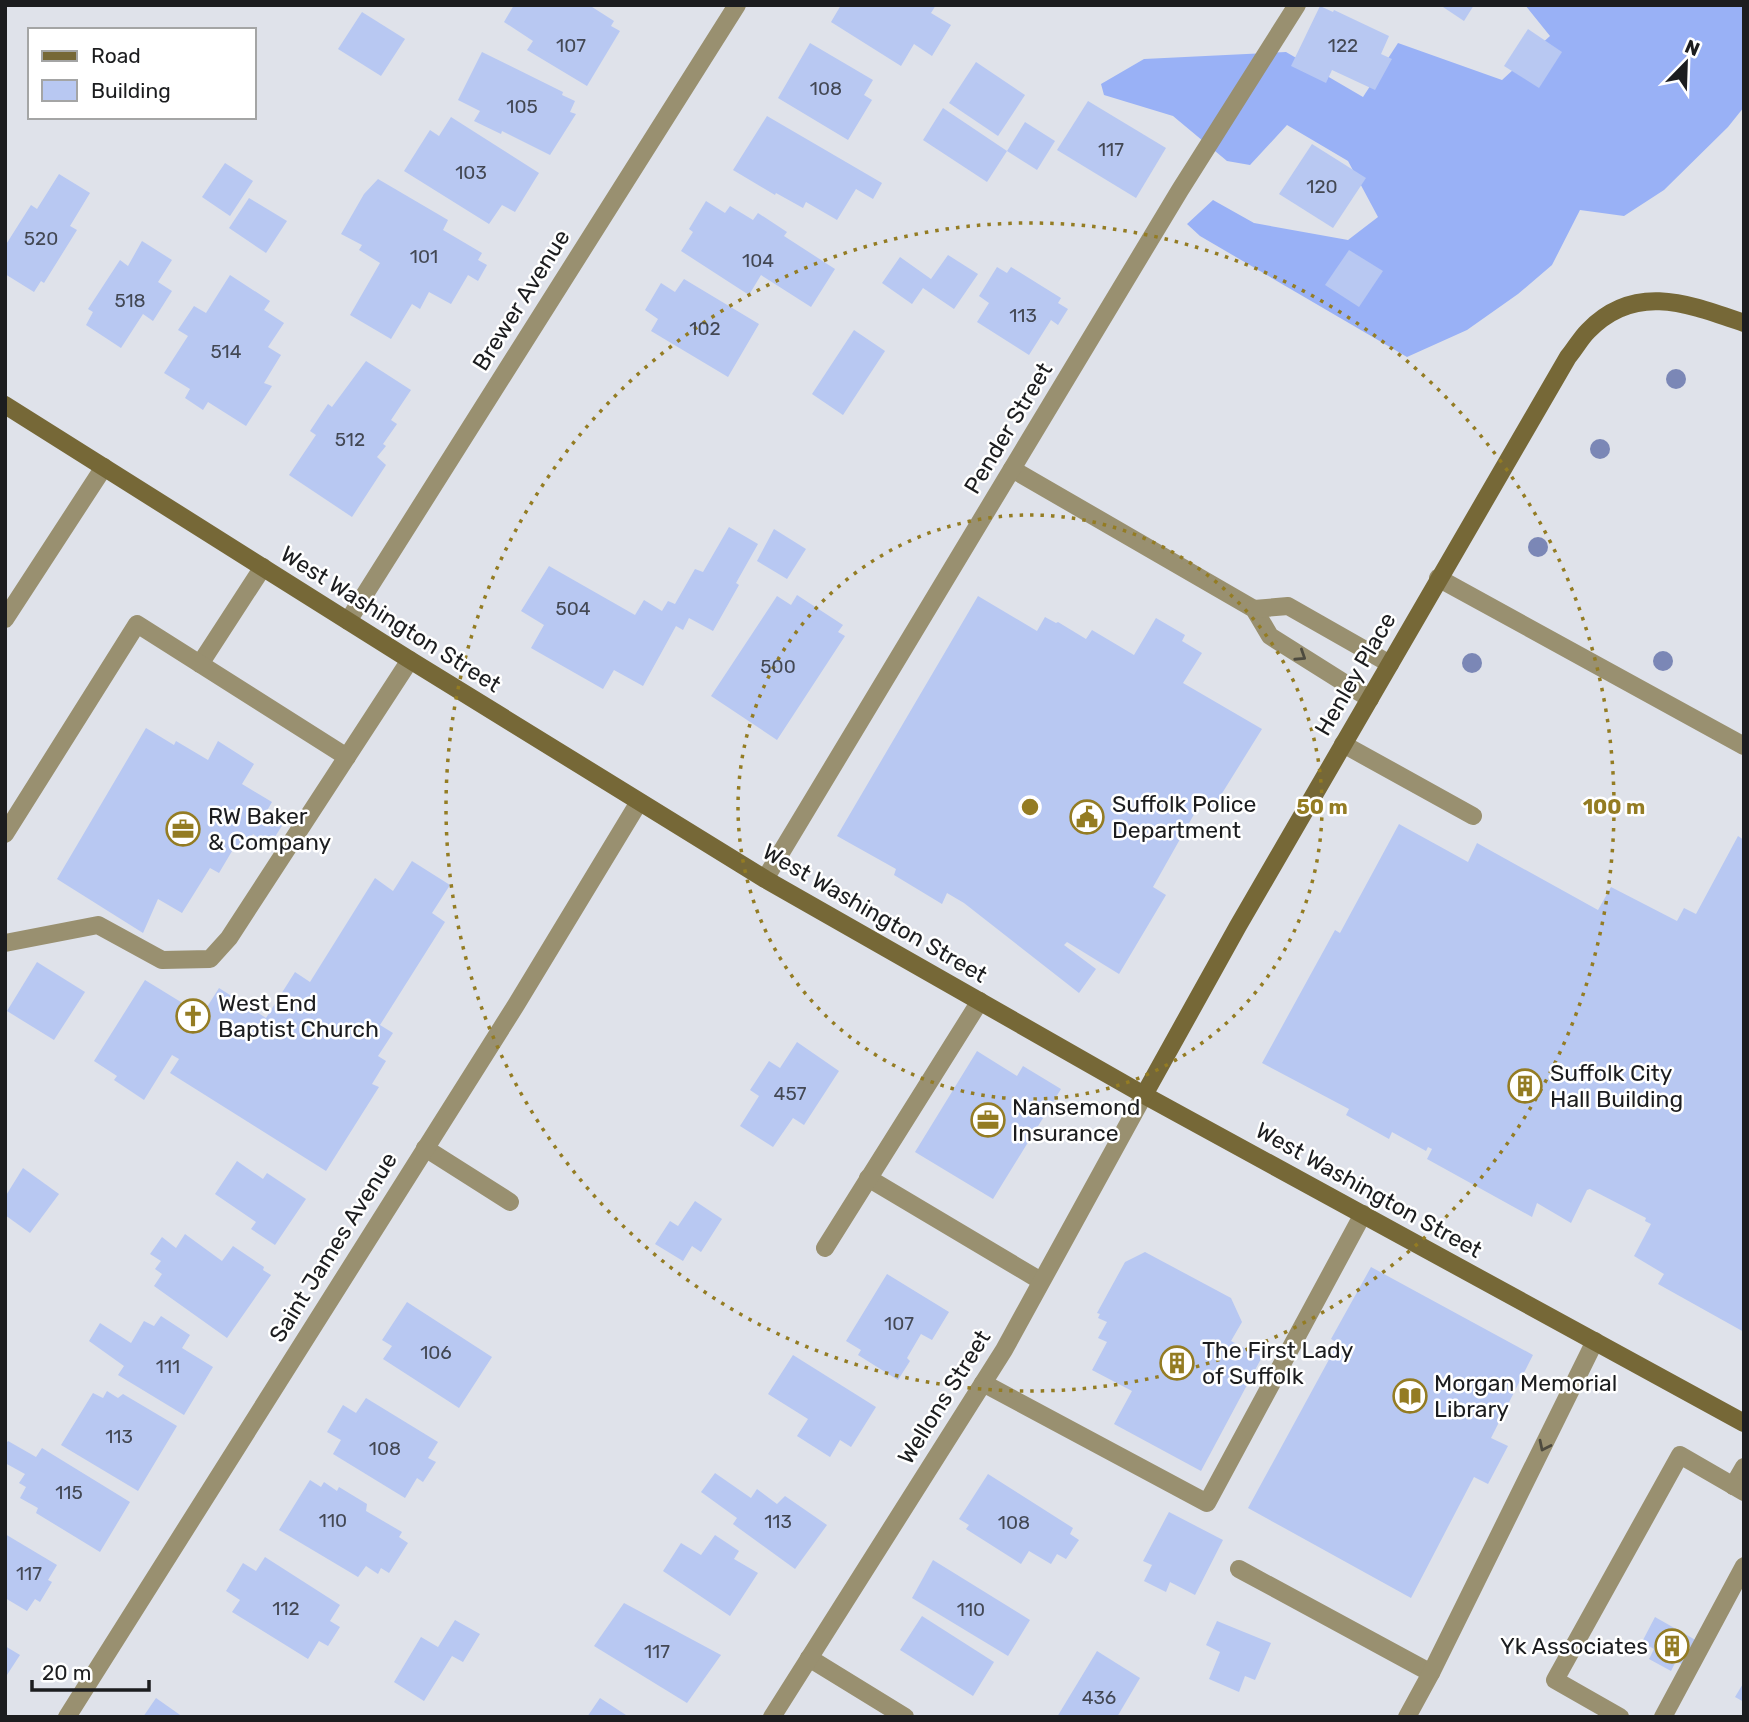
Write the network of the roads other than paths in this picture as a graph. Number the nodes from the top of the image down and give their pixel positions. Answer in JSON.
{"nodes":[{"id":1,"x":737,"y":5,"type":"edge"},
{"id":2,"x":1297,"y":5,"type":"edge"},
{"id":3,"x":1744,"y":323,"type":"edge"},
{"id":4,"x":5,"y":405,"type":"edge"},
{"id":5,"x":104,"y":467,"type":"junction"},
{"id":6,"x":1012,"y":469,"type":"junction"},
{"id":7,"x":262,"y":567,"type":"junction"},
{"id":8,"x":1438,"y":578,"type":"junction"},
{"id":9,"x":1254,"y":609,"type":"junction"},
{"id":10,"x":5,"y":619,"type":"edge"},
{"id":11,"x":348,"y":621,"type":"junction"},
{"id":12,"x":410,"y":660,"type":"junction"},
{"id":13,"x":200,"y":664,"type":"junction"},
{"id":14,"x":1390,"y":664,"type":"junction"},
{"id":15,"x":1370,"y":699,"type":"junction"},
{"id":16,"x":1343,"y":744,"type":"junction"},
{"id":17,"x":1744,"y":746,"type":"edge"},
{"id":18,"x":347,"y":757,"type":"junction"},
{"id":19,"x":639,"y":802,"type":"junction"},
{"id":20,"x":1473,"y":816,"type":"dead end"},
{"id":21,"x":5,"y":834,"type":"edge"},
{"id":22,"x":765,"y":879,"type":"junction"},
{"id":23,"x":5,"y":943,"type":"edge"},
{"id":24,"x":980,"y":1001,"type":"junction"},
{"id":25,"x":1144,"y":1094,"type":"junction"},
{"id":26,"x":425,"y":1148,"type":"junction"},
{"id":27,"x":869,"y":1178,"type":"junction"},
{"id":28,"x":510,"y":1202,"type":"dead end"},
{"id":29,"x":1363,"y":1214,"type":"junction"},
{"id":30,"x":825,"y":1248,"type":"dead end"},
{"id":31,"x":1041,"y":1281,"type":"junction"},
{"id":32,"x":1595,"y":1341,"type":"junction"},
{"id":33,"x":983,"y":1383,"type":"junction"},
{"id":34,"x":1744,"y":1423,"type":"edge"},
{"id":35,"x":1744,"y":1467,"type":"edge"},
{"id":36,"x":1739,"y":1489,"type":"edge"},
{"id":37,"x":1744,"y":1566,"type":"edge"},
{"id":38,"x":1239,"y":1569,"type":"dead end"},
{"id":39,"x":809,"y":1658,"type":"junction"},
{"id":40,"x":1431,"y":1673,"type":"junction"},
{"id":41,"x":67,"y":1717,"type":"edge"},
{"id":42,"x":772,"y":1717,"type":"edge"},
{"id":43,"x":905,"y":1717,"type":"edge"},
{"id":44,"x":1407,"y":1717,"type":"edge"},
{"id":45,"x":1620,"y":1717,"type":"edge"},
{"id":46,"x":1662,"y":1717,"type":"edge"}],
"edges":[{"from":1,"to":11,"type":"street","name":"Brewer Avenue"},
{"from":2,"to":6,"type":"street","name":"Pender Street"},
{"from":3,"to":8,"type":"main road","name":"Henley Place"},
{"from":4,"to":5,"type":"main road","name":"West Washington Street"},
{"from":5,"to":7,"type":"main road","name":"West Washington Street"},
{"from":5,"to":10,"type":"street"},
{"from":6,"to":9,"type":"street"},
{"from":6,"to":22,"type":"street","name":"Pender Street"},
{"from":7,"to":11,"type":"main road","name":"West Washington Street"},
{"from":7,"to":13,"type":"street"},
{"from":8,"to":14,"type":"main road","name":"Henley Place"},
{"from":8,"to":17,"type":"street"},
{"from":9,"to":14,"type":"street"},
{"from":9,"to":15,"type":"street","one_way":true},
{"from":11,"to":12,"type":"main road","name":"West Washington Street"},
{"from":12,"to":18,"type":"street"},
{"from":12,"to":19,"type":"main road","name":"West Washington Street"},
{"from":13,"to":18,"type":"street"},
{"from":13,"to":21,"type":"street"},
{"from":14,"to":15,"type":"main road","name":"Henley Place"},
{"from":15,"to":16,"type":"main road","name":"Henley Place"},
{"from":16,"to":20,"type":"street"},
{"from":16,"to":25,"type":"main road","name":"Henley Place"},
{"from":18,"to":23,"type":"street"},
{"from":19,"to":22,"type":"main road","name":"West Washington Street"},
{"from":19,"to":26,"type":"street","name":"Saint James Avenue"},
{"from":22,"to":24,"type":"main road","name":"West Washington Street"},
{"from":24,"to":25,"type":"main road","name":"West Washington Street"},
{"from":24,"to":27,"type":"street"},
{"from":25,"to":29,"type":"main road","name":"West Washington Street"},
{"from":25,"to":31,"type":"street","name":"Wellons Street"},
{"from":26,"to":28,"type":"street"},
{"from":26,"to":41,"type":"street","name":"Saint James Avenue"},
{"from":27,"to":30,"type":"street"},
{"from":27,"to":31,"type":"street"},
{"from":29,"to":32,"type":"main road","name":"West Washington Street"},
{"from":29,"to":33,"type":"street"},
{"from":31,"to":33,"type":"street","name":"Wellons Street"},
{"from":32,"to":34,"type":"main road","name":"West Washington Street"},
{"from":32,"to":40,"type":"street","one_way":true},
{"from":33,"to":39,"type":"street","name":"Wellons Street"},
{"from":35,"to":36,"type":"street"},
{"from":36,"to":45,"type":"street"},
{"from":37,"to":46,"type":"street"},
{"from":38,"to":40,"type":"street"},
{"from":39,"to":42,"type":"street","name":"Wellons Street"},
{"from":39,"to":43,"type":"street"},
{"from":40,"to":44,"type":"street"}]}
